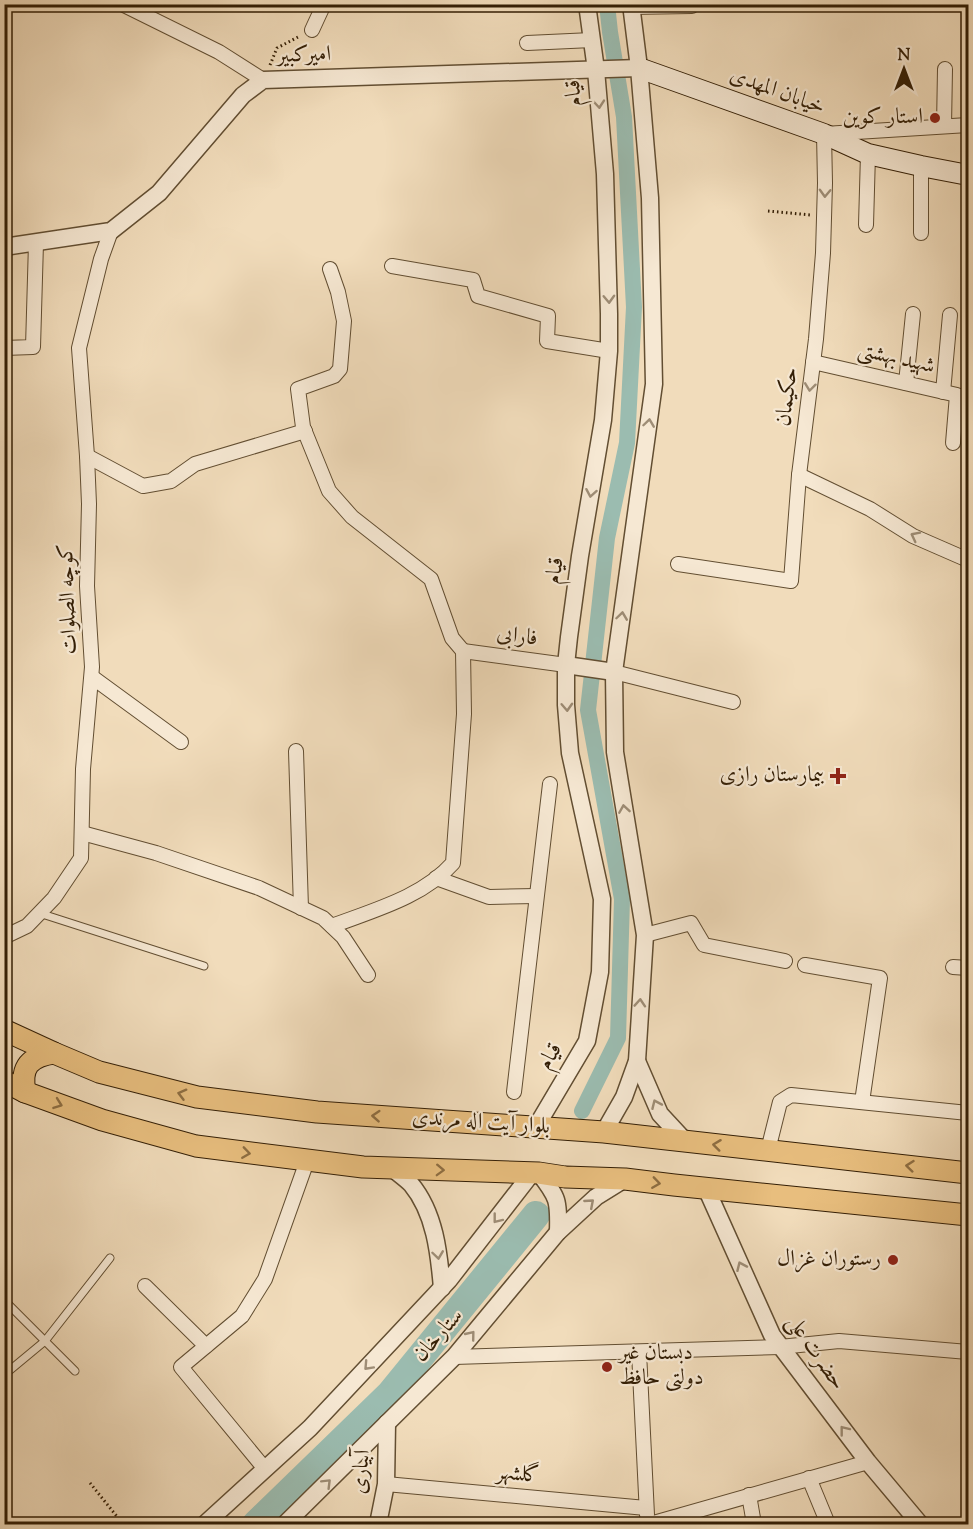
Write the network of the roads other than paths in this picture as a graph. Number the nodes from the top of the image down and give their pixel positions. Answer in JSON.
{"nodes":[{"id":1,"x":324,"y":4,"type":"edge"},
{"id":2,"x":587,"y":4,"type":"edge"},
{"id":3,"x":124,"y":5,"type":"edge"},
{"id":4,"x":631,"y":6,"type":"edge"},
{"id":5,"x":692,"y":6,"type":"dead end"},
{"id":6,"x":312,"y":30,"type":"road end"},
{"id":7,"x":592,"y":40,"type":"junction"},
{"id":8,"x":527,"y":43,"type":"dead end"},
{"id":9,"x":639,"y":68,"type":"junction"},
{"id":10,"x":945,"y":69,"type":"dead end"},
{"id":11,"x":596,"y":70,"type":"junction"},
{"id":12,"x":263,"y":80,"type":"junction"},
{"id":13,"x":969,"y":125,"type":"edge"},
{"id":14,"x":944,"y":126,"type":"junction"},
{"id":15,"x":824,"y":134,"type":"junction"},
{"id":16,"x":868,"y":154,"type":"junction"},
{"id":17,"x":921,"y":166,"type":"junction"},
{"id":18,"x":969,"y":175,"type":"edge"},
{"id":19,"x":866,"y":225,"type":"dead end"},
{"id":20,"x":111,"y":231,"type":"junction"},
{"id":21,"x":921,"y":233,"type":"dead end"},
{"id":22,"x":36,"y":243,"type":"junction"},
{"id":23,"x":4,"y":247,"type":"edge"},
{"id":24,"x":393,"y":266,"type":"dead end"},
{"id":25,"x":330,"y":269,"type":"dead end"},
{"id":26,"x":913,"y":314,"type":"dead end"},
{"id":27,"x":950,"y":315,"type":"dead end"},
{"id":28,"x":4,"y":348,"type":"edge"},
{"id":29,"x":609,"y":351,"type":"junction"},
{"id":30,"x":813,"y":362,"type":"junction"},
{"id":31,"x":906,"y":383,"type":"junction"},
{"id":32,"x":943,"y":392,"type":"junction"},
{"id":33,"x":305,"y":431,"type":"junction"},
{"id":34,"x":952,"y":443,"type":"dead end"},
{"id":35,"x":87,"y":456,"type":"junction"},
{"id":36,"x":799,"y":475,"type":"junction"},
{"id":37,"x":969,"y":560,"type":"edge"},
{"id":38,"x":678,"y":564,"type":"dead end"},
{"id":39,"x":463,"y":651,"type":"junction"},
{"id":40,"x":566,"y":665,"type":"junction"},
{"id":41,"x":614,"y":672,"type":"junction"},
{"id":42,"x":92,"y":677,"type":"junction"},
{"id":43,"x":733,"y":702,"type":"dead end"},
{"id":44,"x":181,"y":742,"type":"dead end"},
{"id":45,"x":296,"y":751,"type":"dead end"},
{"id":46,"x":550,"y":784,"type":"dead end"},
{"id":47,"x":82,"y":833,"type":"junction"},
{"id":48,"x":436,"y":878,"type":"junction"},
{"id":49,"x":536,"y":896,"type":"junction"},
{"id":50,"x":301,"y":908,"type":"junction"},
{"id":51,"x":39,"y":914,"type":"junction"},
{"id":52,"x":332,"y":926,"type":"junction"},
{"id":53,"x":645,"y":934,"type":"junction"},
{"id":54,"x":4,"y":937,"type":"edge"},
{"id":55,"x":785,"y":961,"type":"dead end"},
{"id":56,"x":806,"y":965,"type":"dead end"},
{"id":57,"x":204,"y":966,"type":"dead end"},
{"id":58,"x":953,"y":967,"type":"dead end"},
{"id":59,"x":969,"y":968,"type":"edge"},
{"id":60,"x":368,"y":975,"type":"dead end"},
{"id":61,"x":4,"y":1030,"type":"edge"},
{"id":62,"x":54,"y":1053,"type":"junction"},
{"id":63,"x":637,"y":1061,"type":"junction"},
{"id":64,"x":4,"y":1081,"type":"edge"},
{"id":65,"x":25,"y":1092,"type":"junction"},
{"id":66,"x":514,"y":1092,"type":"dead end"},
{"id":67,"x":862,"y":1102,"type":"junction"},
{"id":68,"x":969,"y":1113,"type":"edge"},
{"id":69,"x":536,"y":1127,"type":"junction"},
{"id":70,"x":604,"y":1132,"type":"junction"},
{"id":71,"x":685,"y":1141,"type":"junction"},
{"id":72,"x":768,"y":1150,"type":"junction"},
{"id":73,"x":307,"y":1161,"type":"junction"},
{"id":74,"x":393,"y":1168,"type":"junction"},
{"id":75,"x":536,"y":1173,"type":"junction"},
{"id":76,"x":969,"y":1173,"type":"edge"},
{"id":77,"x":625,"y":1179,"type":"junction"},
{"id":78,"x":706,"y":1188,"type":"junction"},
{"id":79,"x":966,"y":1214,"type":"edge"},
{"id":80,"x":558,"y":1232,"type":"junction"},
{"id":81,"x":110,"y":1258,"type":"dead end"},
{"id":82,"x":145,"y":1286,"type":"dead end"},
{"id":83,"x":442,"y":1288,"type":"junction"},
{"id":84,"x":4,"y":1300,"type":"edge"},
{"id":85,"x":45,"y":1341,"type":"junction"},
{"id":86,"x":206,"y":1346,"type":"junction"},
{"id":87,"x":780,"y":1347,"type":"junction"},
{"id":88,"x":639,"y":1352,"type":"junction"},
{"id":89,"x":969,"y":1352,"type":"edge"},
{"id":90,"x":454,"y":1357,"type":"junction"},
{"id":91,"x":75,"y":1371,"type":"dead end"},
{"id":92,"x":4,"y":1375,"type":"edge"},
{"id":93,"x":387,"y":1423,"type":"junction"},
{"id":94,"x":868,"y":1462,"type":"junction"},
{"id":95,"x":265,"y":1469,"type":"junction"},
{"id":96,"x":809,"y":1478,"type":"junction"},
{"id":97,"x":386,"y":1484,"type":"junction"},
{"id":98,"x":749,"y":1496,"type":"junction"},
{"id":99,"x":646,"y":1508,"type":"junction"},
{"id":100,"x":686,"y":1519,"type":"edge"},
{"id":101,"x":205,"y":1524,"type":"edge"},
{"id":102,"x":285,"y":1524,"type":"edge"},
{"id":103,"x":378,"y":1524,"type":"edge"},
{"id":104,"x":649,"y":1524,"type":"edge"},
{"id":105,"x":753,"y":1524,"type":"edge"},
{"id":106,"x":828,"y":1524,"type":"edge"},
{"id":107,"x":920,"y":1524,"type":"edge"}],
"edges":[{"from":1,"to":6,"type":"street"},
{"from":2,"to":7,"type":"street","name":"قیام"},
{"from":3,"to":12,"type":"street"},
{"from":4,"to":5,"type":"street"},
{"from":4,"to":9,"type":"street"},
{"from":7,"to":8,"type":"street"},
{"from":7,"to":11,"type":"street","name":"قیام"},
{"from":9,"to":11,"type":"street","name":"امیرکبیر"},
{"from":9,"to":15,"type":"main road","name":"خیابان المهدی"},
{"from":41,"to":9,"type":"street","one_way":true},
{"from":10,"to":14,"type":"street"},
{"from":11,"to":12,"type":"street","name":"امیرکبیر"},
{"from":11,"to":29,"type":"street","name":"قیام","one_way":true},
{"from":12,"to":20,"type":"street","name":"امیرکبیر"},
{"from":13,"to":14,"type":"street"},
{"from":14,"to":15,"type":"street"},
{"from":15,"to":16,"type":"main road","name":"خیابان المهدی"},
{"from":15,"to":30,"type":"street","name":"حکیمان","one_way":true},
{"from":16,"to":17,"type":"main road","name":"خیابان المهدی"},
{"from":16,"to":19,"type":"street"},
{"from":17,"to":18,"type":"main road","name":"خیابان المهدی"},
{"from":17,"to":21,"type":"street"},
{"from":20,"to":22,"type":"street","name":"امیرکبیر"},
{"from":20,"to":35,"type":"street","name":"کوچه الصلوات"},
{"from":22,"to":23,"type":"street","name":"امیرکبیر"},
{"from":22,"to":28,"type":"street"},
{"from":24,"to":29,"type":"street"},
{"from":25,"to":33,"type":"street"},
{"from":26,"to":31,"type":"street"},
{"from":27,"to":32,"type":"street"},
{"from":29,"to":40,"type":"street","name":"قیام","one_way":true},
{"from":30,"to":31,"type":"street","name":"شهید بهشتی"},
{"from":30,"to":36,"type":"street","name":"حکیمان","one_way":true},
{"from":31,"to":32,"type":"street","name":"شهید بهشتی"},
{"from":32,"to":34,"type":"street","name":"شهید بهشتی"},
{"from":33,"to":35,"type":"street"},
{"from":33,"to":39,"type":"street"},
{"from":35,"to":42,"type":"street","name":"کوچه الصلوات"},
{"from":37,"to":36,"type":"street","one_way":true},
{"from":36,"to":38,"type":"street","name":"حکیمان"},
{"from":39,"to":40,"type":"street","name":"فارابی"},
{"from":39,"to":48,"type":"street"},
{"from":40,"to":41,"type":"street"},
{"from":40,"to":69,"type":"street","name":"قیام","one_way":true},
{"from":41,"to":43,"type":"street"},
{"from":53,"to":41,"type":"street","one_way":true},
{"from":42,"to":44,"type":"street"},
{"from":42,"to":47,"type":"street","name":"کوچه الصلوات"},
{"from":45,"to":50,"type":"street"},
{"from":46,"to":49,"type":"street"},
{"from":47,"to":50,"type":"street"},
{"from":47,"to":51,"type":"street","name":"کوچه الصلوات"},
{"from":48,"to":49,"type":"street"},
{"from":48,"to":52,"type":"street"},
{"from":49,"to":66,"type":"street"},
{"from":50,"to":52,"type":"street"},
{"from":51,"to":54,"type":"street","name":"کوچه الصلوات"},
{"from":51,"to":57,"type":"lane"},
{"from":52,"to":60,"type":"street"},
{"from":53,"to":55,"type":"street"},
{"from":63,"to":53,"type":"street","one_way":true},
{"from":56,"to":67,"type":"street"},
{"from":58,"to":59,"type":"street"},
{"from":61,"to":62,"type":"main road","name":"بلوار آیت اله مرندی"},
{"from":62,"to":65,"type":"main road"},
{"from":69,"to":62,"type":"main road","name":"بلوار آیت اله مرندی","one_way":true},
{"from":63,"to":70,"type":"street"},
{"from":71,"to":63,"type":"street","one_way":true},
{"from":64,"to":65,"type":"main road","name":"بلوار آیت اله مرندی"},
{"from":65,"to":73,"type":"main road","name":"بلوار آیت اله مرندی","one_way":true},
{"from":67,"to":68,"type":"street"},
{"from":67,"to":72,"type":"street"},
{"from":69,"to":70,"type":"main road","name":"بلوار آیت اله مرندی"},
{"from":70,"to":71,"type":"main road","name":"بلوار آیت اله مرندی"},
{"from":72,"to":71,"type":"main road","name":"بلوار آیت اله مرندی","one_way":true},
{"from":76,"to":72,"type":"main road","name":"بلوار آیت اله مرندی","one_way":true},
{"from":73,"to":74,"type":"main road","name":"بلوار آیت اله مرندی"},
{"from":73,"to":86,"type":"street"},
{"from":74,"to":75,"type":"main road","name":"بلوار آیت اله مرندی","one_way":true},
{"from":74,"to":83,"type":"street","one_way":true},
{"from":75,"to":77,"type":"main road","name":"بلوار آیت اله مرندی"},
{"from":75,"to":80,"type":"street"},
{"from":75,"to":83,"type":"street","name":"ستارخان","one_way":true},
{"from":77,"to":78,"type":"main road","name":"بلوار آیت اله مرندی","one_way":true},
{"from":80,"to":77,"type":"street","name":"ستارخان","one_way":true},
{"from":78,"to":79,"type":"main road","name":"بلوار آیت اله مرندی"},
{"from":87,"to":78,"type":"street","name":"حضرت علی","one_way":true},
{"from":90,"to":80,"type":"street","name":"ستارخان","one_way":true},
{"from":81,"to":85,"type":"lane"},
{"from":82,"to":86,"type":"street"},
{"from":83,"to":95,"type":"street","name":"ستارخان","one_way":true},
{"from":84,"to":85,"type":"lane"},
{"from":85,"to":91,"type":"lane"},
{"from":85,"to":92,"type":"lane"},
{"from":86,"to":95,"type":"street"},
{"from":87,"to":88,"type":"street"},
{"from":87,"to":89,"type":"street"},
{"from":94,"to":87,"type":"street","name":"حضرت علی","one_way":true},
{"from":88,"to":90,"type":"street"},
{"from":88,"to":99,"type":"street"},
{"from":90,"to":93,"type":"street","name":"ستارخان"},
{"from":93,"to":97,"type":"street","name":"آبیاری"},
{"from":102,"to":93,"type":"street","name":"ستارخان","one_way":true},
{"from":94,"to":96,"type":"street"},
{"from":94,"to":107,"type":"street","name":"حضرت علی"},
{"from":95,"to":101,"type":"street","name":"ستارخان"},
{"from":96,"to":98,"type":"street"},
{"from":96,"to":106,"type":"street"},
{"from":97,"to":99,"type":"street","name":"گلشهر"},
{"from":97,"to":103,"type":"street","name":"آبیاری"},
{"from":98,"to":100,"type":"street"},
{"from":98,"to":105,"type":"street"},
{"from":99,"to":104,"type":"street"},
{"from":100,"to":104,"type":"street"}]}
